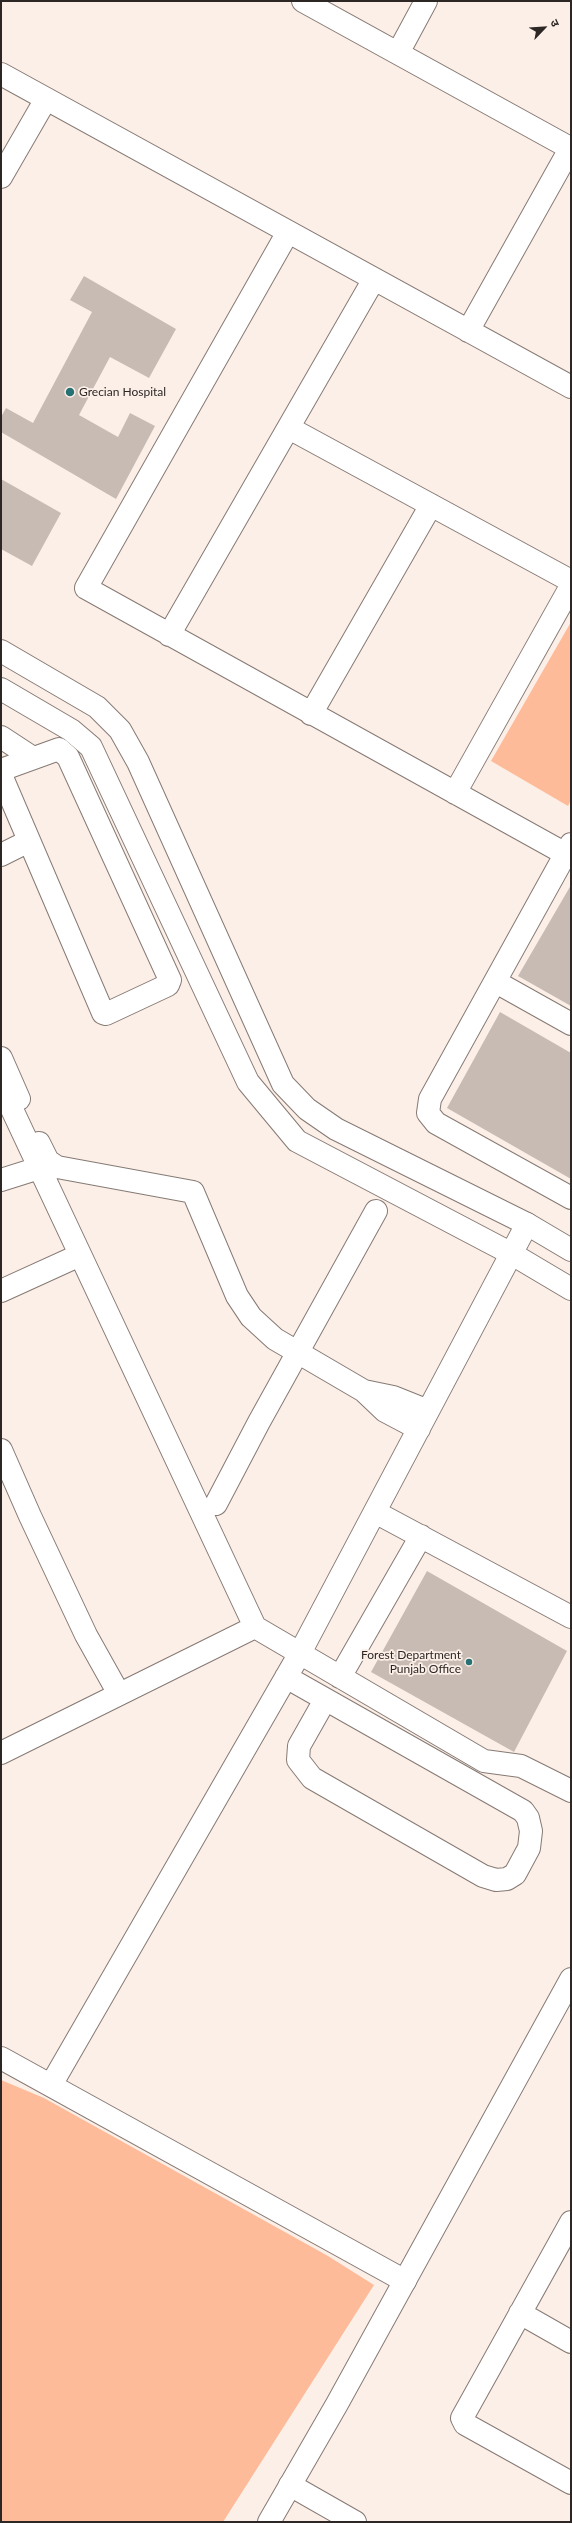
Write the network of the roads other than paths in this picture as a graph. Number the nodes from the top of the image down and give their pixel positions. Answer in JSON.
{"nodes":[{"id":1,"x":303,"y":1,"type":"edge"},
{"id":2,"x":426,"y":1,"type":"edge"},
{"id":3,"x":398,"y":53,"type":"junction"},
{"id":4,"x":1,"y":74,"type":"edge"},
{"id":5,"x":46,"y":99,"type":"junction"},
{"id":6,"x":571,"y":147,"type":"edge"},
{"id":7,"x":1,"y":177,"type":"edge"},
{"id":8,"x":288,"y":232,"type":"junction"},
{"id":9,"x":374,"y":279,"type":"junction"},
{"id":10,"x":468,"y":331,"type":"junction"},
{"id":11,"x":571,"y":387,"type":"edge"},
{"id":12,"x":290,"y":428,"type":"junction"},
{"id":13,"x":431,"y":505,"type":"junction"},
{"id":14,"x":571,"y":581,"type":"edge"},
{"id":15,"x":571,"y":586,"type":"edge"},
{"id":16,"x":169,"y":635,"type":"junction"},
{"id":17,"x":1,"y":651,"type":"edge"},
{"id":18,"x":1,"y":689,"type":"edge"},
{"id":19,"x":311,"y":714,"type":"junction"},
{"id":20,"x":1,"y":737,"type":"edge"},
{"id":21,"x":33,"y":758,"type":"junction"},
{"id":22,"x":1,"y":770,"type":"edge"},
{"id":23,"x":1,"y":775,"type":"edge"},
{"id":24,"x":455,"y":793,"type":"junction"},
{"id":25,"x":29,"y":841,"type":"junction"},
{"id":26,"x":569,"y":852,"type":"edge"},
{"id":27,"x":1,"y":854,"type":"edge"},
{"id":28,"x":496,"y":982,"type":"junction"},
{"id":29,"x":571,"y":1024,"type":"edge"},
{"id":30,"x":1,"y":1058,"type":"edge"},
{"id":31,"x":1,"y":1086,"type":"edge"},
{"id":32,"x":39,"y":1168,"type":"junction"},
{"id":33,"x":1,"y":1180,"type":"edge"},
{"id":34,"x":571,"y":1198,"type":"edge"},
{"id":35,"x":376,"y":1211,"type":"dead end"},
{"id":36,"x":527,"y":1224,"type":"junction"},
{"id":37,"x":571,"y":1250,"type":"edge"},
{"id":38,"x":512,"y":1254,"type":"junction"},
{"id":39,"x":80,"y":1255,"type":"junction"},
{"id":40,"x":571,"y":1289,"type":"edge"},
{"id":41,"x":1,"y":1291,"type":"edge"},
{"id":42,"x":298,"y":1354,"type":"junction"},
{"id":43,"x":424,"y":1420,"type":"junction"},
{"id":44,"x":1,"y":1450,"type":"edge"},
{"id":45,"x":216,"y":1504,"type":"dead end"},
{"id":46,"x":375,"y":1512,"type":"junction"},
{"id":47,"x":420,"y":1536,"type":"junction"},
{"id":48,"x":571,"y":1617,"type":"edge"},
{"id":49,"x":255,"y":1627,"type":"junction"},
{"id":50,"x":300,"y":1653,"type":"junction"},
{"id":51,"x":286,"y":1677,"type":"junction"},
{"id":52,"x":340,"y":1677,"type":"junction"},
{"id":53,"x":119,"y":1694,"type":"junction"},
{"id":54,"x":325,"y":1700,"type":"junction"},
{"id":55,"x":1,"y":1753,"type":"edge"},
{"id":56,"x":571,"y":1791,"type":"edge"},
{"id":57,"x":571,"y":1979,"type":"edge"},
{"id":58,"x":1,"y":2058,"type":"edge"},
{"id":59,"x":51,"y":2086,"type":"junction"},
{"id":60,"x":571,"y":2222,"type":"edge"},
{"id":61,"x":405,"y":2281,"type":"junction"},
{"id":62,"x":520,"y":2313,"type":"junction"},
{"id":63,"x":571,"y":2342,"type":"edge"},
{"id":64,"x":571,"y":2483,"type":"edge"},
{"id":65,"x":290,"y":2485,"type":"junction"},
{"id":66,"x":269,"y":2522,"type":"edge"},
{"id":67,"x":356,"y":2522,"type":"edge"}],
"edges":[{"from":1,"to":3,"type":"street"},
{"from":2,"to":3,"type":"street"},
{"from":3,"to":6,"type":"street"},
{"from":4,"to":5,"type":"street"},
{"from":5,"to":7,"type":"street"},
{"from":5,"to":8,"type":"street"},
{"from":6,"to":10,"type":"street"},
{"from":8,"to":9,"type":"street"},
{"from":8,"to":16,"type":"street"},
{"from":9,"to":10,"type":"street"},
{"from":9,"to":12,"type":"street"},
{"from":10,"to":11,"type":"street"},
{"from":12,"to":13,"type":"street"},
{"from":12,"to":16,"type":"street"},
{"from":13,"to":14,"type":"street"},
{"from":13,"to":19,"type":"street"},
{"from":15,"to":24,"type":"street"},
{"from":16,"to":19,"type":"street"},
{"from":17,"to":36,"type":"street"},
{"from":18,"to":38,"type":"street"},
{"from":19,"to":24,"type":"street"},
{"from":20,"to":21,"type":"street"},
{"from":21,"to":22,"type":"street"},
{"from":21,"to":25,"type":"street"},
{"from":23,"to":25,"type":"street"},
{"from":24,"to":26,"type":"street"},
{"from":25,"to":27,"type":"street"},
{"from":26,"to":28,"type":"street"},
{"from":28,"to":29,"type":"street"},
{"from":28,"to":34,"type":"street"},
{"from":30,"to":42,"type":"street"},
{"from":31,"to":32,"type":"street"},
{"from":32,"to":33,"type":"street"},
{"from":32,"to":39,"type":"street"},
{"from":35,"to":42,"type":"street"},
{"from":36,"to":37,"type":"street"},
{"from":36,"to":38,"type":"street"},
{"from":38,"to":40,"type":"street"},
{"from":38,"to":43,"type":"street"},
{"from":39,"to":41,"type":"street"},
{"from":39,"to":49,"type":"street"},
{"from":42,"to":43,"type":"street"},
{"from":42,"to":45,"type":"street"},
{"from":43,"to":46,"type":"street"},
{"from":44,"to":53,"type":"street"},
{"from":46,"to":47,"type":"street"},
{"from":46,"to":50,"type":"street"},
{"from":47,"to":48,"type":"street"},
{"from":47,"to":52,"type":"street"},
{"from":49,"to":50,"type":"street"},
{"from":49,"to":53,"type":"street"},
{"from":50,"to":51,"type":"street"},
{"from":50,"to":52,"type":"street"},
{"from":51,"to":54,"type":"street"},
{"from":51,"to":59,"type":"street"},
{"from":52,"to":56,"type":"street"},
{"from":53,"to":55,"type":"street"},
{"from":54,"to":54,"type":"street"},
{"from":57,"to":61,"type":"street"},
{"from":58,"to":59,"type":"street"},
{"from":59,"to":61,"type":"street"},
{"from":60,"to":62,"type":"street"},
{"from":61,"to":65,"type":"street"},
{"from":62,"to":63,"type":"street"},
{"from":62,"to":64,"type":"street"},
{"from":65,"to":66,"type":"street"},
{"from":65,"to":67,"type":"street"}]}
